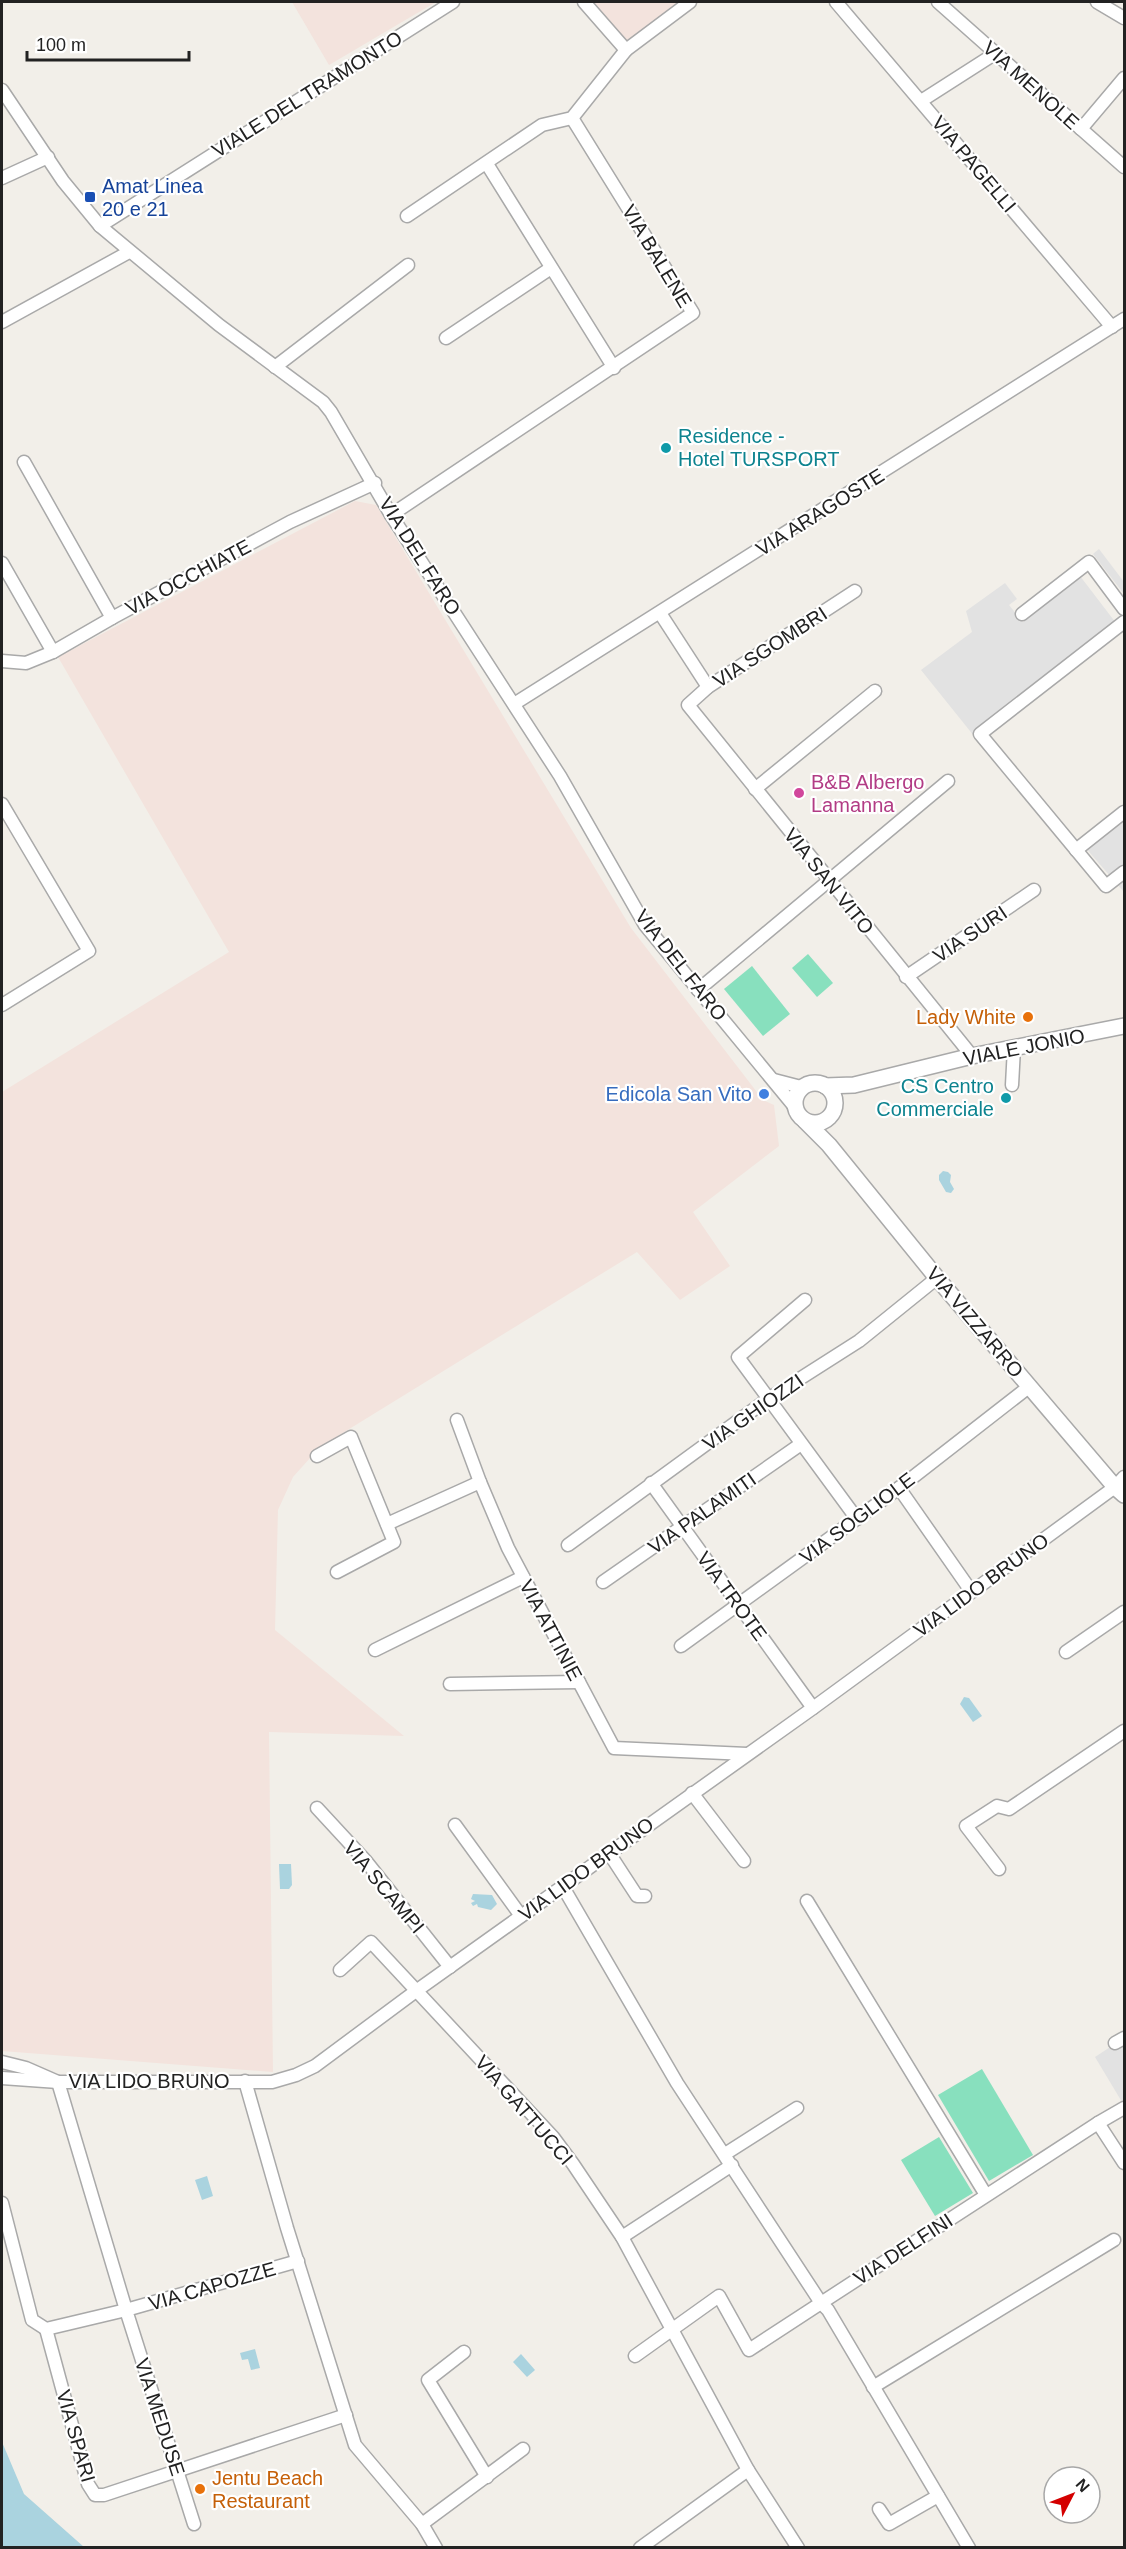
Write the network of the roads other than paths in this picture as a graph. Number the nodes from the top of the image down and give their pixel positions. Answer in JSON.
{"nodes":[{"id":1,"x":453,"y":2,"type":"edge"},
{"id":2,"x":584,"y":2,"type":"edge"},
{"id":3,"x":690,"y":2,"type":"edge"},
{"id":4,"x":836,"y":2,"type":"edge"},
{"id":5,"x":938,"y":2,"type":"edge"},
{"id":6,"x":1097,"y":2,"type":"edge"},
{"id":7,"x":1125,"y":18,"type":"edge"},
{"id":8,"x":626,"y":50,"type":"junction"},
{"id":9,"x":996,"y":53,"type":"junction"},
{"id":10,"x":1125,"y":78,"type":"edge"},
{"id":11,"x":2,"y":90,"type":"edge"},
{"id":12,"x":921,"y":101,"type":"junction"},
{"id":13,"x":572,"y":118,"type":"junction"},
{"id":14,"x":1081,"y":129,"type":"junction"},
{"id":15,"x":48,"y":156,"type":"junction"},
{"id":16,"x":487,"y":164,"type":"junction"},
{"id":17,"x":1125,"y":168,"type":"edge"},
{"id":18,"x":2,"y":178,"type":"edge"},
{"id":19,"x":407,"y":216,"type":"dead end"},
{"id":20,"x":100,"y":226,"type":"junction"},
{"id":21,"x":129,"y":252,"type":"junction"},
{"id":22,"x":408,"y":265,"type":"dead end"},
{"id":23,"x":551,"y":268,"type":"junction"},
{"id":24,"x":1125,"y":319,"type":"edge"},
{"id":25,"x":2,"y":322,"type":"edge"},
{"id":26,"x":1112,"y":327,"type":"junction"},
{"id":27,"x":446,"y":338,"type":"dead end"},
{"id":28,"x":275,"y":367,"type":"junction"},
{"id":29,"x":614,"y":368,"type":"junction"},
{"id":30,"x":24,"y":462,"type":"dead end"},
{"id":31,"x":375,"y":483,"type":"junction"},
{"id":32,"x":392,"y":515,"type":"junction"},
{"id":33,"x":2,"y":563,"type":"edge"},
{"id":34,"x":855,"y":591,"type":"dead end"},
{"id":35,"x":1125,"y":609,"type":"edge"},
{"id":36,"x":660,"y":613,"type":"junction"},
{"id":37,"x":1022,"y":614,"type":"dead end"},
{"id":38,"x":112,"y":618,"type":"junction"},
{"id":39,"x":1125,"y":622,"type":"edge"},
{"id":40,"x":53,"y":652,"type":"junction"},
{"id":41,"x":2,"y":661,"type":"edge"},
{"id":42,"x":708,"y":687,"type":"junction"},
{"id":43,"x":875,"y":691,"type":"dead end"},
{"id":44,"x":514,"y":704,"type":"junction"},
{"id":45,"x":688,"y":705,"type":"joint"},
{"id":46,"x":948,"y":781,"type":"dead end"},
{"id":47,"x":755,"y":789,"type":"junction"},
{"id":48,"x":2,"y":804,"type":"edge"},
{"id":49,"x":1125,"y":812,"type":"edge"},
{"id":50,"x":1076,"y":850,"type":"junction"},
{"id":51,"x":1125,"y":872,"type":"edge"},
{"id":52,"x":830,"y":881,"type":"junction"},
{"id":53,"x":1034,"y":890,"type":"dead end"},
{"id":54,"x":906,"y":977,"type":"junction"},
{"id":55,"x":698,"y":990,"type":"junction"},
{"id":56,"x":2,"y":1005,"type":"edge"},
{"id":57,"x":1125,"y":1026,"type":"edge"},
{"id":58,"x":1014,"y":1048,"type":"junction"},
{"id":59,"x":972,"y":1056,"type":"junction"},
{"id":60,"x":774,"y":1080,"type":"junction"},
{"id":61,"x":854,"y":1085,"type":"junction"},
{"id":62,"x":1012,"y":1085,"type":"dead end"},
{"id":63,"x":825,"y":1086,"type":"junction"},
{"id":64,"x":801,"y":1087,"type":"junction"},
{"id":65,"x":835,"y":1103,"type":"junction"},
{"id":66,"x":794,"y":1106,"type":"junction"},
{"id":67,"x":805,"y":1121,"type":"junction"},
{"id":68,"x":825,"y":1121,"type":"junction"},
{"id":69,"x":829,"y":1145,"type":"junction"},
{"id":70,"x":937,"y":1278,"type":"junction"},
{"id":71,"x":805,"y":1300,"type":"dead end"},
{"id":72,"x":1029,"y":1386,"type":"junction"},
{"id":73,"x":768,"y":1399,"type":"junction"},
{"id":74,"x":457,"y":1420,"type":"dead end"},
{"id":75,"x":801,"y":1444,"type":"junction"},
{"id":76,"x":317,"y":1456,"type":"dead end"},
{"id":77,"x":480,"y":1482,"type":"junction"},
{"id":78,"x":651,"y":1483,"type":"junction"},
{"id":79,"x":1121,"y":1487,"type":"edge"},
{"id":80,"x":899,"y":1488,"type":"junction"},
{"id":81,"x":857,"y":1519,"type":"junction"},
{"id":82,"x":387,"y":1524,"type":"junction"},
{"id":83,"x":682,"y":1526,"type":"junction"},
{"id":84,"x":568,"y":1545,"type":"dead end"},
{"id":85,"x":337,"y":1572,"type":"dead end"},
{"id":86,"x":523,"y":1577,"type":"junction"},
{"id":87,"x":603,"y":1582,"type":"dead end"},
{"id":88,"x":971,"y":1591,"type":"junction"},
{"id":89,"x":738,"y":1606,"type":"junction"},
{"id":90,"x":1125,"y":1612,"type":"edge"},
{"id":91,"x":681,"y":1646,"type":"dead end"},
{"id":92,"x":375,"y":1650,"type":"dead end"},
{"id":93,"x":1066,"y":1652,"type":"dead end"},
{"id":94,"x":579,"y":1682,"type":"junction"},
{"id":95,"x":450,"y":1684,"type":"dead end"},
{"id":96,"x":813,"y":1708,"type":"junction"},
{"id":97,"x":1125,"y":1731,"type":"edge"},
{"id":98,"x":747,"y":1754,"type":"junction"},
{"id":99,"x":692,"y":1793,"type":"junction"},
{"id":100,"x":317,"y":1808,"type":"dead end"},
{"id":101,"x":455,"y":1825,"type":"dead end"},
{"id":102,"x":609,"y":1853,"type":"junction"},
{"id":103,"x":744,"y":1861,"type":"dead end"},
{"id":104,"x":999,"y":1869,"type":"dead end"},
{"id":105,"x":563,"y":1887,"type":"junction"},
{"id":106,"x":645,"y":1896,"type":"dead end"},
{"id":107,"x":807,"y":1902,"type":"dead end"},
{"id":108,"x":521,"y":1916,"type":"junction"},
{"id":109,"x":450,"y":1967,"type":"junction"},
{"id":110,"x":340,"y":1970,"type":"dead end"},
{"id":111,"x":416,"y":1991,"type":"junction"},
{"id":112,"x":2,"y":2062,"type":"edge"},
{"id":113,"x":2,"y":2078,"type":"edge"},
{"id":114,"x":245,"y":2081,"type":"junction"},
{"id":115,"x":58,"y":2082,"type":"junction"},
{"id":116,"x":797,"y":2108,"type":"dead end"},
{"id":117,"x":1125,"y":2108,"type":"edge"},
{"id":118,"x":1098,"y":2123,"type":"junction"},
{"id":119,"x":724,"y":2154,"type":"junction"},
{"id":120,"x":1125,"y":2163,"type":"edge"},
{"id":121,"x":732,"y":2165,"type":"junction"},
{"id":122,"x":986,"y":2195,"type":"junction"},
{"id":123,"x":2,"y":2204,"type":"edge"},
{"id":124,"x":622,"y":2237,"type":"junction"},
{"id":125,"x":1114,"y":2240,"type":"dead end"},
{"id":126,"x":298,"y":2261,"type":"junction"},
{"id":127,"x":820,"y":2303,"type":"junction"},
{"id":128,"x":126,"y":2310,"type":"junction"},
{"id":129,"x":672,"y":2328,"type":"junction"},
{"id":130,"x":46,"y":2329,"type":"junction"},
{"id":131,"x":464,"y":2352,"type":"dead end"},
{"id":132,"x":635,"y":2356,"type":"dead end"},
{"id":133,"x":873,"y":2387,"type":"junction"},
{"id":134,"x":346,"y":2415,"type":"junction"},
{"id":135,"x":523,"y":2450,"type":"dead end"},
{"id":136,"x":748,"y":2470,"type":"junction"},
{"id":137,"x":178,"y":2472,"type":"junction"},
{"id":138,"x":487,"y":2477,"type":"junction"},
{"id":139,"x":938,"y":2496,"type":"junction"},
{"id":140,"x":879,"y":2510,"type":"dead end"},
{"id":141,"x":194,"y":2524,"type":"dead end"},
{"id":142,"x":422,"y":2524,"type":"junction"},
{"id":143,"x":645,"y":2546,"type":"edge"},
{"id":144,"x":436,"y":2547,"type":"edge"},
{"id":145,"x":798,"y":2547,"type":"edge"},
{"id":146,"x":969,"y":2547,"type":"edge"}],
"edges":[{"from":1,"to":20,"type":"street","name":"VIALE DEL TRAMONTO"},
{"from":2,"to":8,"type":"street"},
{"from":3,"to":8,"type":"street"},
{"from":4,"to":12,"type":"street","name":"VIA PAGELLI"},
{"from":5,"to":9,"type":"street","name":"VIA MENOLE"},
{"from":6,"to":7,"type":"street"},
{"from":8,"to":13,"type":"street"},
{"from":9,"to":12,"type":"street"},
{"from":9,"to":14,"type":"street","name":"VIA MENOLE"},
{"from":10,"to":14,"type":"street"},
{"from":11,"to":15,"type":"street","name":"VIA DEL FARO"},
{"from":12,"to":26,"type":"street","name":"VIA PAGELLI"},
{"from":13,"to":16,"type":"street"},
{"from":13,"to":29,"type":"street","name":"VIA BALENE"},
{"from":14,"to":17,"type":"street","name":"VIA MENOLE"},
{"from":15,"to":18,"type":"street"},
{"from":15,"to":20,"type":"street","name":"VIA DEL FARO"},
{"from":16,"to":19,"type":"street"},
{"from":16,"to":23,"type":"street"},
{"from":20,"to":21,"type":"street","name":"VIA DEL FARO"},
{"from":21,"to":25,"type":"street"},
{"from":21,"to":28,"type":"street","name":"VIA DEL FARO"},
{"from":22,"to":28,"type":"street"},
{"from":23,"to":27,"type":"street"},
{"from":23,"to":29,"type":"street"},
{"from":24,"to":26,"type":"street","name":"VIA ARAGOSTE"},
{"from":26,"to":36,"type":"street","name":"VIA ARAGOSTE"},
{"from":28,"to":31,"type":"street","name":"VIA DEL FARO"},
{"from":29,"to":32,"type":"street","name":"VIA BALENE"},
{"from":30,"to":38,"type":"street"},
{"from":31,"to":32,"type":"street","name":"VIA DEL FARO"},
{"from":31,"to":38,"type":"street","name":"VIA OCCHIATE"},
{"from":32,"to":44,"type":"street","name":"VIA DEL FARO"},
{"from":33,"to":40,"type":"street"},
{"from":34,"to":42,"type":"street","name":"VIA SGOMBRI"},
{"from":35,"to":37,"type":"street"},
{"from":36,"to":42,"type":"street"},
{"from":36,"to":44,"type":"street","name":"VIA ARAGOSTE"},
{"from":38,"to":40,"type":"street","name":"VIA OCCHIATE"},
{"from":39,"to":50,"type":"street"},
{"from":40,"to":41,"type":"street","name":"VIA OCCHIATE"},
{"from":42,"to":45,"type":"street","name":"VIA SGOMBRI"},
{"from":43,"to":47,"type":"street"},
{"from":44,"to":55,"type":"street","name":"VIA DEL FARO"},
{"from":45,"to":47,"type":"street","name":"VIA SAN VITO"},
{"from":46,"to":52,"type":"street"},
{"from":47,"to":52,"type":"street","name":"VIA SAN VITO"},
{"from":48,"to":56,"type":"street"},
{"from":49,"to":50,"type":"street"},
{"from":50,"to":51,"type":"street"},
{"from":52,"to":54,"type":"street","name":"VIA SAN VITO"},
{"from":52,"to":55,"type":"street"},
{"from":53,"to":54,"type":"street","name":"VIA SURI"},
{"from":54,"to":59,"type":"street","name":"VIA SAN VITO"},
{"from":55,"to":60,"type":"street","name":"VIA DEL FARO"},
{"from":57,"to":58,"type":"street","name":"VIALE JONIO"},
{"from":58,"to":59,"type":"street","name":"VIALE JONIO"},
{"from":58,"to":62,"type":"street"},
{"from":59,"to":61,"type":"street","name":"VIALE JONIO"},
{"from":60,"to":64,"type":"street"},
{"from":60,"to":66,"type":"street","name":"VIA DEL FARO"},
{"from":61,"to":63,"type":"street","name":"VIALE JONIO"},
{"from":61,"to":65,"type":"street","name":"VIALE JONIO"},
{"from":63,"to":64,"type":"street"},
{"from":63,"to":65,"type":"street"},
{"from":64,"to":66,"type":"street"},
{"from":65,"to":68,"type":"street"},
{"from":66,"to":67,"type":"street","name":"VIA VIZZARRO"},
{"from":67,"to":68,"type":"street"},
{"from":67,"to":69,"type":"street","name":"VIA VIZZARRO"},
{"from":68,"to":69,"type":"street","name":"VIA VIZZARRO"},
{"from":69,"to":70,"type":"street","name":"VIA VIZZARRO"},
{"from":70,"to":72,"type":"street","name":"VIA VIZZARRO"},
{"from":70,"to":73,"type":"street","name":"VIA GHIOZZI"},
{"from":71,"to":73,"type":"street"},
{"from":72,"to":79,"type":"street","name":"VIA VIZZARRO"},
{"from":72,"to":80,"type":"street","name":"VIA SOGLIOLE"},
{"from":73,"to":75,"type":"street"},
{"from":73,"to":78,"type":"street","name":"VIA GHIOZZI"},
{"from":74,"to":77,"type":"street","name":"VIA ATTINIE"},
{"from":75,"to":81,"type":"street"},
{"from":75,"to":83,"type":"street","name":"VIA PALAMITI"},
{"from":76,"to":82,"type":"street"},
{"from":77,"to":82,"type":"street"},
{"from":77,"to":86,"type":"street","name":"VIA ATTINIE"},
{"from":78,"to":83,"type":"street","name":"VIA TROTE"},
{"from":78,"to":84,"type":"street","name":"VIA GHIOZZI"},
{"from":79,"to":88,"type":"street","name":"VIA LIDO BRUNO"},
{"from":80,"to":81,"type":"street","name":"VIA SOGLIOLE"},
{"from":80,"to":88,"type":"street"},
{"from":81,"to":89,"type":"street","name":"VIA SOGLIOLE"},
{"from":82,"to":85,"type":"street"},
{"from":83,"to":87,"type":"street","name":"VIA PALAMITI"},
{"from":83,"to":89,"type":"street","name":"VIA TROTE"},
{"from":86,"to":92,"type":"street"},
{"from":86,"to":94,"type":"street","name":"VIA ATTINIE"},
{"from":88,"to":96,"type":"street","name":"VIA LIDO BRUNO"},
{"from":89,"to":91,"type":"street","name":"VIA SOGLIOLE"},
{"from":89,"to":96,"type":"street","name":"VIA TROTE"},
{"from":90,"to":93,"type":"street"},
{"from":94,"to":95,"type":"street"},
{"from":94,"to":98,"type":"street","name":"VIA ATTINIE"},
{"from":96,"to":98,"type":"street","name":"VIA LIDO BRUNO"},
{"from":97,"to":104,"type":"street"},
{"from":98,"to":99,"type":"street","name":"VIA LIDO BRUNO"},
{"from":99,"to":102,"type":"street","name":"VIA LIDO BRUNO"},
{"from":99,"to":103,"type":"street"},
{"from":100,"to":109,"type":"street","name":"VIA SCAMPI"},
{"from":101,"to":108,"type":"street"},
{"from":102,"to":105,"type":"street","name":"VIA LIDO BRUNO"},
{"from":102,"to":106,"type":"street"},
{"from":105,"to":108,"type":"street","name":"VIA LIDO BRUNO"},
{"from":105,"to":119,"type":"street"},
{"from":107,"to":122,"type":"street"},
{"from":108,"to":109,"type":"street","name":"VIA LIDO BRUNO"},
{"from":109,"to":111,"type":"street","name":"VIA LIDO BRUNO"},
{"from":110,"to":111,"type":"street","name":"VIA GATTUCCI"},
{"from":111,"to":114,"type":"street","name":"VIA LIDO BRUNO"},
{"from":111,"to":124,"type":"street","name":"VIA GATTUCCI"},
{"from":112,"to":115,"type":"street"},
{"from":113,"to":115,"type":"street","name":"VIA LIDO BRUNO"},
{"from":114,"to":115,"type":"street","name":"VIA LIDO BRUNO"},
{"from":114,"to":126,"type":"street"},
{"from":115,"to":128,"type":"street","name":"VIA MEDUSE"},
{"from":116,"to":119,"type":"street"},
{"from":117,"to":118,"type":"street","name":"VIA DELFINI"},
{"from":118,"to":120,"type":"street"},
{"from":118,"to":122,"type":"street","name":"VIA DELFINI"},
{"from":119,"to":121,"type":"street"},
{"from":121,"to":124,"type":"street"},
{"from":121,"to":127,"type":"street"},
{"from":122,"to":127,"type":"street","name":"VIA DELFINI"},
{"from":123,"to":130,"type":"street"},
{"from":124,"to":129,"type":"street","name":"VIA GATTUCCI"},
{"from":125,"to":133,"type":"street"},
{"from":126,"to":128,"type":"street","name":"VIA CAPOZZE"},
{"from":126,"to":134,"type":"street"},
{"from":127,"to":129,"type":"street","name":"VIA DELFINI"},
{"from":127,"to":133,"type":"street"},
{"from":128,"to":130,"type":"street","name":"VIA CAPOZZE"},
{"from":128,"to":137,"type":"street","name":"VIA MEDUSE"},
{"from":129,"to":132,"type":"street"},
{"from":129,"to":136,"type":"street","name":"VIA GATTUCCI"},
{"from":130,"to":137,"type":"street","name":"VIA SPARI"},
{"from":131,"to":138,"type":"street"},
{"from":133,"to":139,"type":"street"},
{"from":134,"to":137,"type":"street","name":"VIA SPARI"},
{"from":134,"to":142,"type":"street"},
{"from":135,"to":138,"type":"street"},
{"from":136,"to":143,"type":"street"},
{"from":136,"to":145,"type":"street","name":"VIA GATTUCCI"},
{"from":137,"to":141,"type":"street","name":"VIA MEDUSE"},
{"from":138,"to":142,"type":"street"},
{"from":139,"to":140,"type":"street"},
{"from":139,"to":146,"type":"street"},
{"from":142,"to":144,"type":"street"}]}
